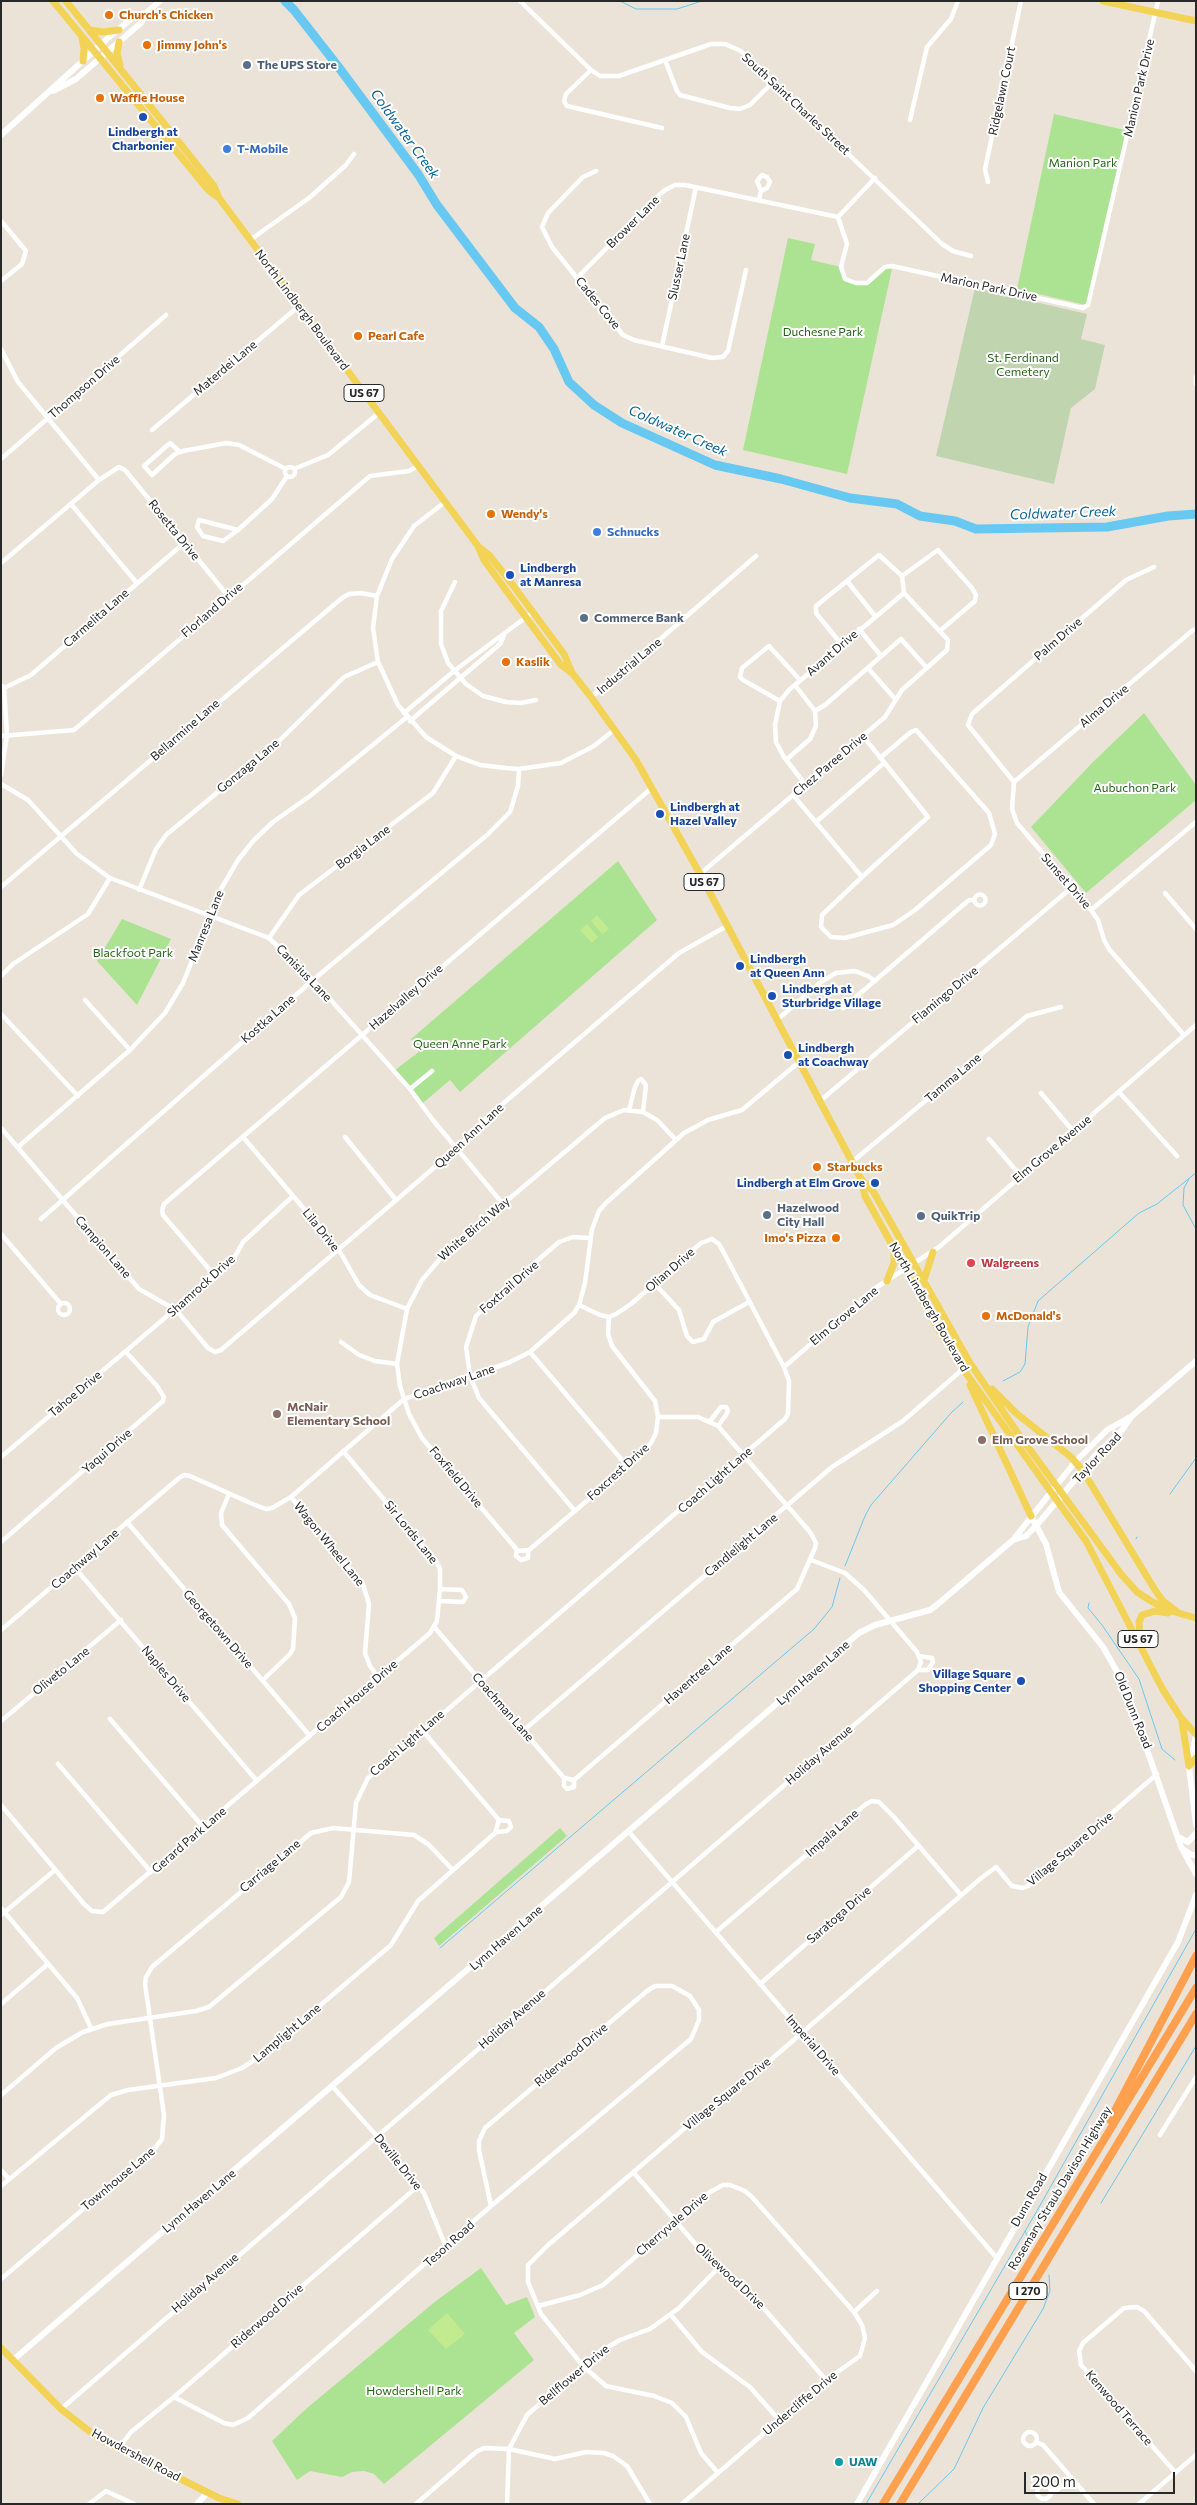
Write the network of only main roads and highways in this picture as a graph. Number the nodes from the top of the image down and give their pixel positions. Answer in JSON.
{"nodes":[{"id":1,"x":54,"y":1,"type":"edge"},
{"id":2,"x":66,"y":1,"type":"edge"},
{"id":3,"x":1103,"y":1,"type":"edge"},
{"id":4,"x":1196,"y":21,"type":"edge"},
{"id":5,"x":89,"y":29,"type":"junction"},
{"id":6,"x":119,"y":30,"type":"road end"},
{"id":7,"x":81,"y":35,"type":"junction"},
{"id":8,"x":119,"y":42,"type":"road end"},
{"id":9,"x":83,"y":60,"type":"road end"},
{"id":10,"x":121,"y":68,"type":"junction"},
{"id":11,"x":219,"y":198,"type":"junction"},
{"id":12,"x":478,"y":546,"type":"junction"},
{"id":13,"x":572,"y":674,"type":"junction"},
{"id":14,"x":861,"y":1179,"type":"junction"},
{"id":15,"x":894,"y":1246,"type":"junction"},
{"id":16,"x":933,"y":1252,"type":"road end"},
{"id":17,"x":924,"y":1280,"type":"junction"},
{"id":18,"x":887,"y":1281,"type":"road end"},
{"id":19,"x":963,"y":1368,"type":"junction"},
{"id":20,"x":980,"y":1378,"type":"junction"},
{"id":21,"x":1045,"y":1477,"type":"junction"},
{"id":22,"x":1070,"y":1510,"type":"junction"},
{"id":23,"x":1031,"y":1516,"type":"road end"},
{"id":24,"x":1185,"y":1616,"type":"junction"},
{"id":25,"x":1196,"y":1618,"type":"edge"},
{"id":26,"x":1141,"y":1645,"type":"junction"},
{"id":27,"x":1181,"y":1718,"type":"junction"},
{"id":28,"x":1196,"y":1735,"type":"edge"},
{"id":29,"x":1196,"y":1758,"type":"edge"},
{"id":30,"x":1196,"y":1956,"type":"edge"},
{"id":31,"x":1196,"y":1988,"type":"edge"},
{"id":32,"x":1196,"y":2014,"type":"edge"},
{"id":33,"x":1089,"y":2162,"type":"junction"},
{"id":34,"x":1,"y":2348,"type":"edge"},
{"id":35,"x":238,"y":2504,"type":"edge"},
{"id":36,"x":883,"y":2504,"type":"edge"},
{"id":37,"x":900,"y":2504,"type":"edge"}],
"edges":[{"from":1,"to":7,"type":"main road","number":"US 67"},
{"from":2,"to":5,"type":"main road","number":"US 67"},
{"from":3,"to":4,"type":"main road"},
{"from":5,"to":6,"type":"main road"},
{"from":5,"to":10,"type":"main road","number":"US 67"},
{"from":7,"to":9,"type":"main road"},
{"from":7,"to":11,"type":"main road","number":"US 67"},
{"from":8,"to":10,"type":"main road"},
{"from":10,"to":11,"type":"main road","number":"US 67"},
{"from":11,"to":12,"type":"main road","name":"North Lindbergh Boulevard","number":"US 67"},
{"from":12,"to":13,"type":"main road","name":"North Lindbergh Boulevard","number":"US 67"},
{"from":12,"to":13,"type":"main road","name":"North Lindbergh Boulevard","number":"US 67"},
{"from":13,"to":14,"type":"main road","name":"North Lindbergh Boulevard","number":"US 67"},
{"from":14,"to":15,"type":"main road","name":"North Lindbergh Boulevard","number":"US 67"},
{"from":14,"to":17,"type":"main road","name":"North Lindbergh Boulevard","number":"US 67"},
{"from":15,"to":18,"type":"main road"},
{"from":15,"to":19,"type":"main road","name":"North Lindbergh Boulevard","number":"US 67"},
{"from":16,"to":17,"type":"main road"},
{"from":17,"to":20,"type":"main road","name":"North Lindbergh Boulevard","number":"US 67"},
{"from":19,"to":21,"type":"main road","name":"North Lindbergh Boulevard","number":"US 67"},
{"from":19,"to":23,"type":"main road"},
{"from":20,"to":21,"type":"main road","name":"North Lindbergh Boulevard","number":"US 67"},
{"from":20,"to":24,"type":"main road"},
{"from":21,"to":22,"type":"main road","name":"North Lindbergh Boulevard","number":"US 67"},
{"from":22,"to":24,"type":"main road","name":"North Lindbergh Boulevard","number":"US 67"},
{"from":22,"to":26,"type":"main road","name":"North Lindbergh Boulevard","number":"US 67"},
{"from":24,"to":25,"type":"main road","name":"North Lindbergh Boulevard","number":"US 67"},
{"from":24,"to":26,"type":"main road"},
{"from":26,"to":27,"type":"main road","name":"North Lindbergh Boulevard","number":"US 67"},
{"from":27,"to":28,"type":"main road","name":"North Lindbergh Boulevard","number":"US 67"},
{"from":27,"to":29,"type":"main road"},
{"from":30,"to":33,"type":"highway"},
{"from":31,"to":33,"type":"highway","name":"Rosemary Straub Davison Highway","number":"I 270"},
{"from":32,"to":37,"type":"highway","name":"Rosemary Straub Davison Highway","number":"I 270"},
{"from":33,"to":36,"type":"highway","name":"Rosemary Straub Davison Highway","number":"I 270"},
{"from":34,"to":35,"type":"main road","name":"Howdershell Road"}]}
